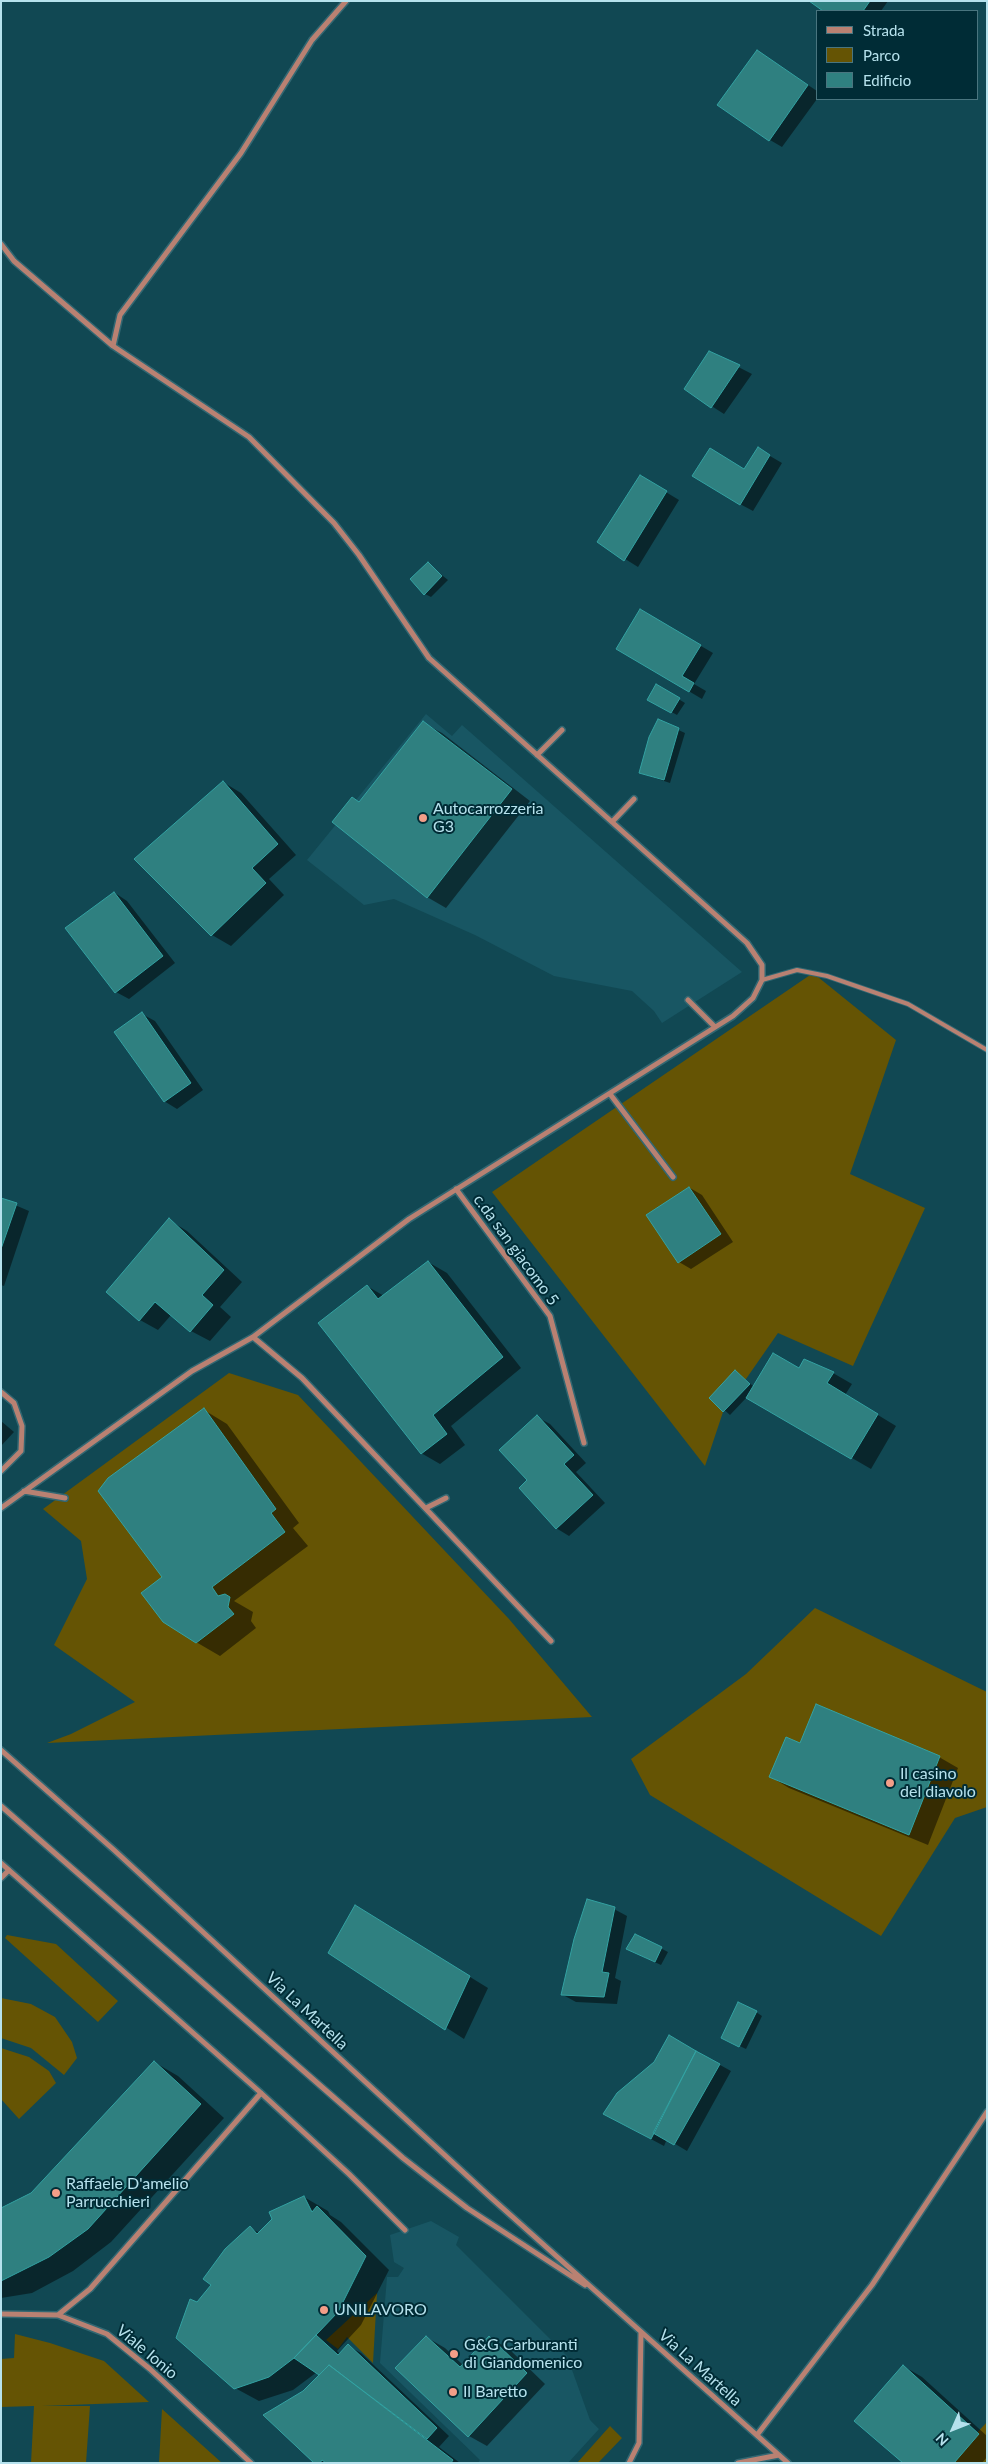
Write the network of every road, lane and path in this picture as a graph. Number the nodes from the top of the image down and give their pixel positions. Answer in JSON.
{"nodes":[{"id":1,"x":346,"y":1,"type":"edge"},
{"id":2,"x":1,"y":244,"type":"edge"},
{"id":3,"x":113,"y":346,"type":"junction"},
{"id":4,"x":562,"y":730,"type":"dead end"},
{"id":5,"x":537,"y":755,"type":"junction"},
{"id":6,"x":634,"y":799,"type":"dead end"},
{"id":7,"x":612,"y":822,"type":"junction"},
{"id":8,"x":762,"y":980,"type":"junction"},
{"id":9,"x":688,"y":1000,"type":"dead end"},
{"id":10,"x":715,"y":1027,"type":"junction"},
{"id":11,"x":987,"y":1050,"type":"edge"},
{"id":12,"x":610,"y":1094,"type":"junction"},
{"id":13,"x":674,"y":1177,"type":"dead end"},
{"id":14,"x":456,"y":1189,"type":"junction"},
{"id":15,"x":253,"y":1337,"type":"junction"},
{"id":16,"x":1,"y":1392,"type":"edge"},
{"id":17,"x":584,"y":1443,"type":"dead end"},
{"id":18,"x":1,"y":1471,"type":"edge"},
{"id":19,"x":24,"y":1492,"type":"junction"},
{"id":20,"x":66,"y":1498,"type":"dead end"},
{"id":21,"x":446,"y":1498,"type":"dead end"},
{"id":22,"x":1,"y":1508,"type":"edge"},
{"id":23,"x":426,"y":1508,"type":"junction"},
{"id":24,"x":551,"y":1641,"type":"dead end"},
{"id":25,"x":1,"y":1750,"type":"edge"},
{"id":26,"x":1,"y":1806,"type":"edge"},
{"id":27,"x":1,"y":1863,"type":"edge"},
{"id":28,"x":9,"y":1870,"type":"junction"},
{"id":29,"x":1,"y":1878,"type":"edge"},
{"id":30,"x":261,"y":2093,"type":"junction"},
{"id":31,"x":987,"y":2112,"type":"edge"},
{"id":32,"x":405,"y":2230,"type":"dead end"},
{"id":33,"x":596,"y":2292,"type":"junction"},
{"id":34,"x":1,"y":2314,"type":"edge"},
{"id":35,"x":58,"y":2315,"type":"junction"},
{"id":36,"x":641,"y":2332,"type":"junction"},
{"id":37,"x":756,"y":2435,"type":"junction"},
{"id":38,"x":779,"y":2455,"type":"junction"},
{"id":39,"x":251,"y":2463,"type":"edge"},
{"id":40,"x":629,"y":2463,"type":"edge"},
{"id":41,"x":738,"y":2463,"type":"edge"},
{"id":42,"x":788,"y":2463,"type":"edge"}],
"edges":[{"from":1,"to":3,"type":"street"},
{"from":2,"to":3,"type":"street"},
{"from":3,"to":5,"type":"street"},
{"from":4,"to":5,"type":"street"},
{"from":5,"to":7,"type":"street"},
{"from":6,"to":7,"type":"street"},
{"from":7,"to":8,"type":"street"},
{"from":8,"to":10,"type":"street"},
{"from":8,"to":11,"type":"lane"},
{"from":9,"to":10,"type":"street"},
{"from":10,"to":12,"type":"street"},
{"from":12,"to":13,"type":"street"},
{"from":12,"to":14,"type":"street"},
{"from":14,"to":15,"type":"street"},
{"from":14,"to":17,"type":"street","name":"c.da san giacomo 5"},
{"from":15,"to":19,"type":"street"},
{"from":15,"to":23,"type":"street"},
{"from":16,"to":18,"type":"street"},
{"from":19,"to":20,"type":"street"},
{"from":19,"to":22,"type":"street"},
{"from":21,"to":23,"type":"street"},
{"from":23,"to":24,"type":"street"},
{"from":25,"to":33,"type":"street","name":"Via La Martella"},
{"from":26,"to":33,"type":"street","name":"Via La Martella"},
{"from":27,"to":28,"type":"street"},
{"from":28,"to":29,"type":"street"},
{"from":28,"to":30,"type":"street"},
{"from":30,"to":32,"type":"street"},
{"from":30,"to":35,"type":"street"},
{"from":31,"to":37,"type":"street"},
{"from":33,"to":36,"type":"street","name":"Via La Martella"},
{"from":34,"to":35,"type":"street","name":"Viale Ionio"},
{"from":35,"to":39,"type":"street","name":"Viale Ionio"},
{"from":36,"to":37,"type":"street","name":"Via La Martella"},
{"from":36,"to":40,"type":"street"},
{"from":37,"to":38,"type":"street","name":"Via La Martella"},
{"from":38,"to":41,"type":"street"},
{"from":38,"to":42,"type":"street","name":"Via La Martella"}]}
